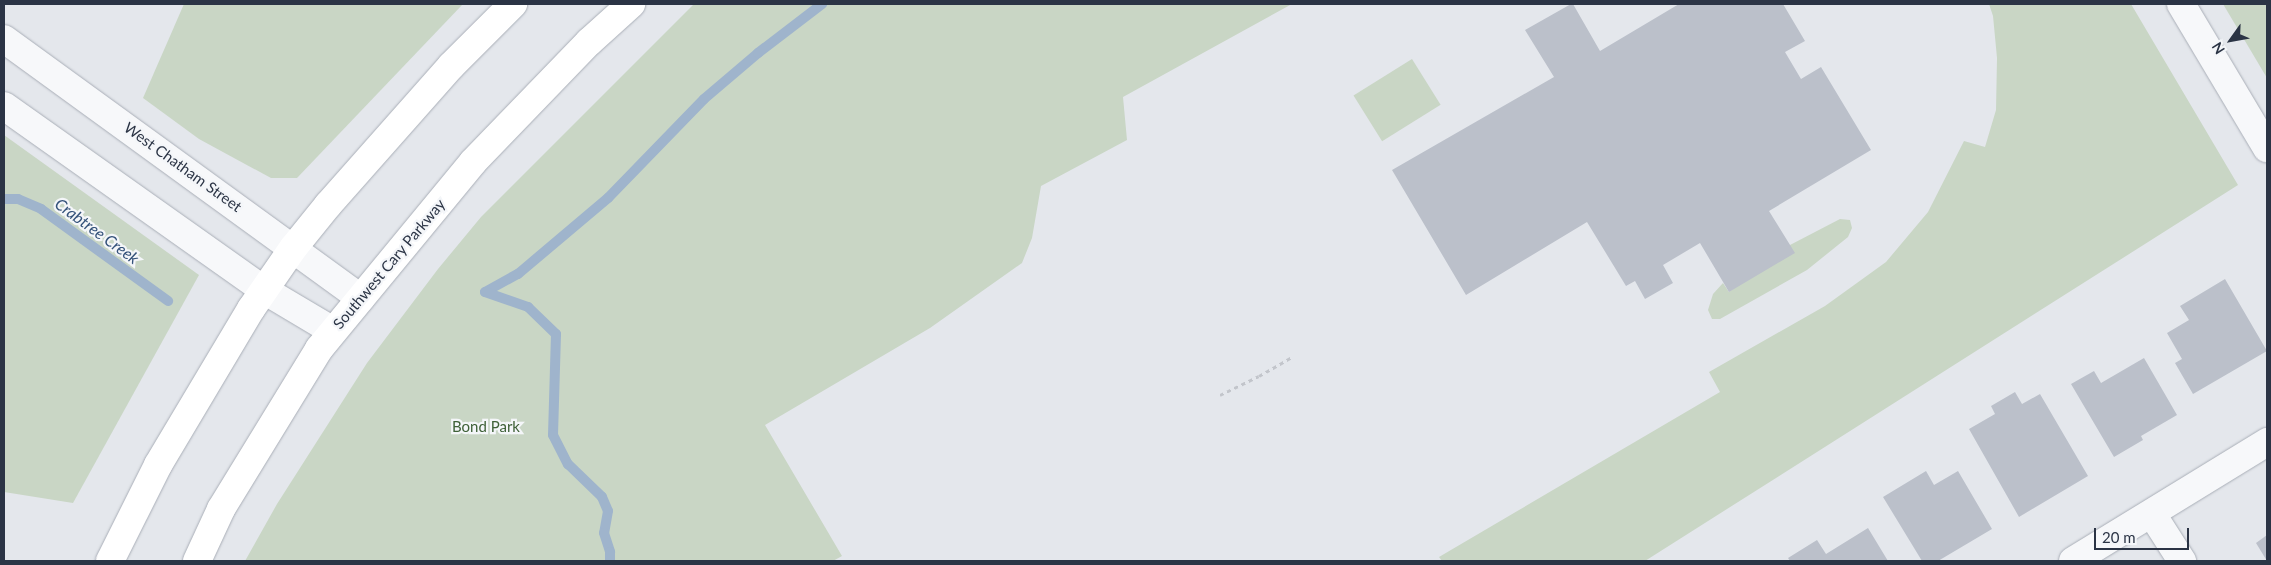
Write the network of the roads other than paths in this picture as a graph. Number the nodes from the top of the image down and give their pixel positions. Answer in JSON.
{"nodes":[{"id":1,"x":513,"y":4,"type":"edge"},
{"id":2,"x":631,"y":4,"type":"edge"},
{"id":3,"x":2181,"y":4,"type":"edge"},
{"id":4,"x":4,"y":39,"type":"edge"},
{"id":5,"x":4,"y":106,"type":"edge"},
{"id":6,"x":2267,"y":148,"type":"edge"},
{"id":7,"x":294,"y":247,"type":"junction"},
{"id":8,"x":264,"y":290,"type":"junction"},
{"id":9,"x":361,"y":298,"type":"junction"},
{"id":10,"x":333,"y":331,"type":"junction"},
{"id":11,"x":2267,"y":442,"type":"edge"},
{"id":12,"x":2152,"y":514,"type":"junction"},
{"id":13,"x":110,"y":561,"type":"edge"},
{"id":14,"x":197,"y":561,"type":"edge"},
{"id":15,"x":2073,"y":561,"type":"edge"},
{"id":16,"x":2182,"y":561,"type":"edge"}],
"edges":[{"from":1,"to":7,"type":"main road"},
{"from":2,"to":9,"type":"main road","name":"Southwest Cary Parkway"},
{"from":3,"to":6,"type":"street"},
{"from":4,"to":7,"type":"street","name":"West Chatham Street"},
{"from":5,"to":8,"type":"street"},
{"from":7,"to":8,"type":"main road"},
{"from":7,"to":9,"type":"street","name":"West Chatham Street"},
{"from":8,"to":10,"type":"street"},
{"from":8,"to":13,"type":"main road"},
{"from":9,"to":10,"type":"main road","name":"Southwest Cary Parkway"},
{"from":10,"to":14,"type":"main road","name":"Southwest Cary Parkway"},
{"from":11,"to":12,"type":"street"},
{"from":12,"to":15,"type":"street"},
{"from":12,"to":16,"type":"street"}]}
